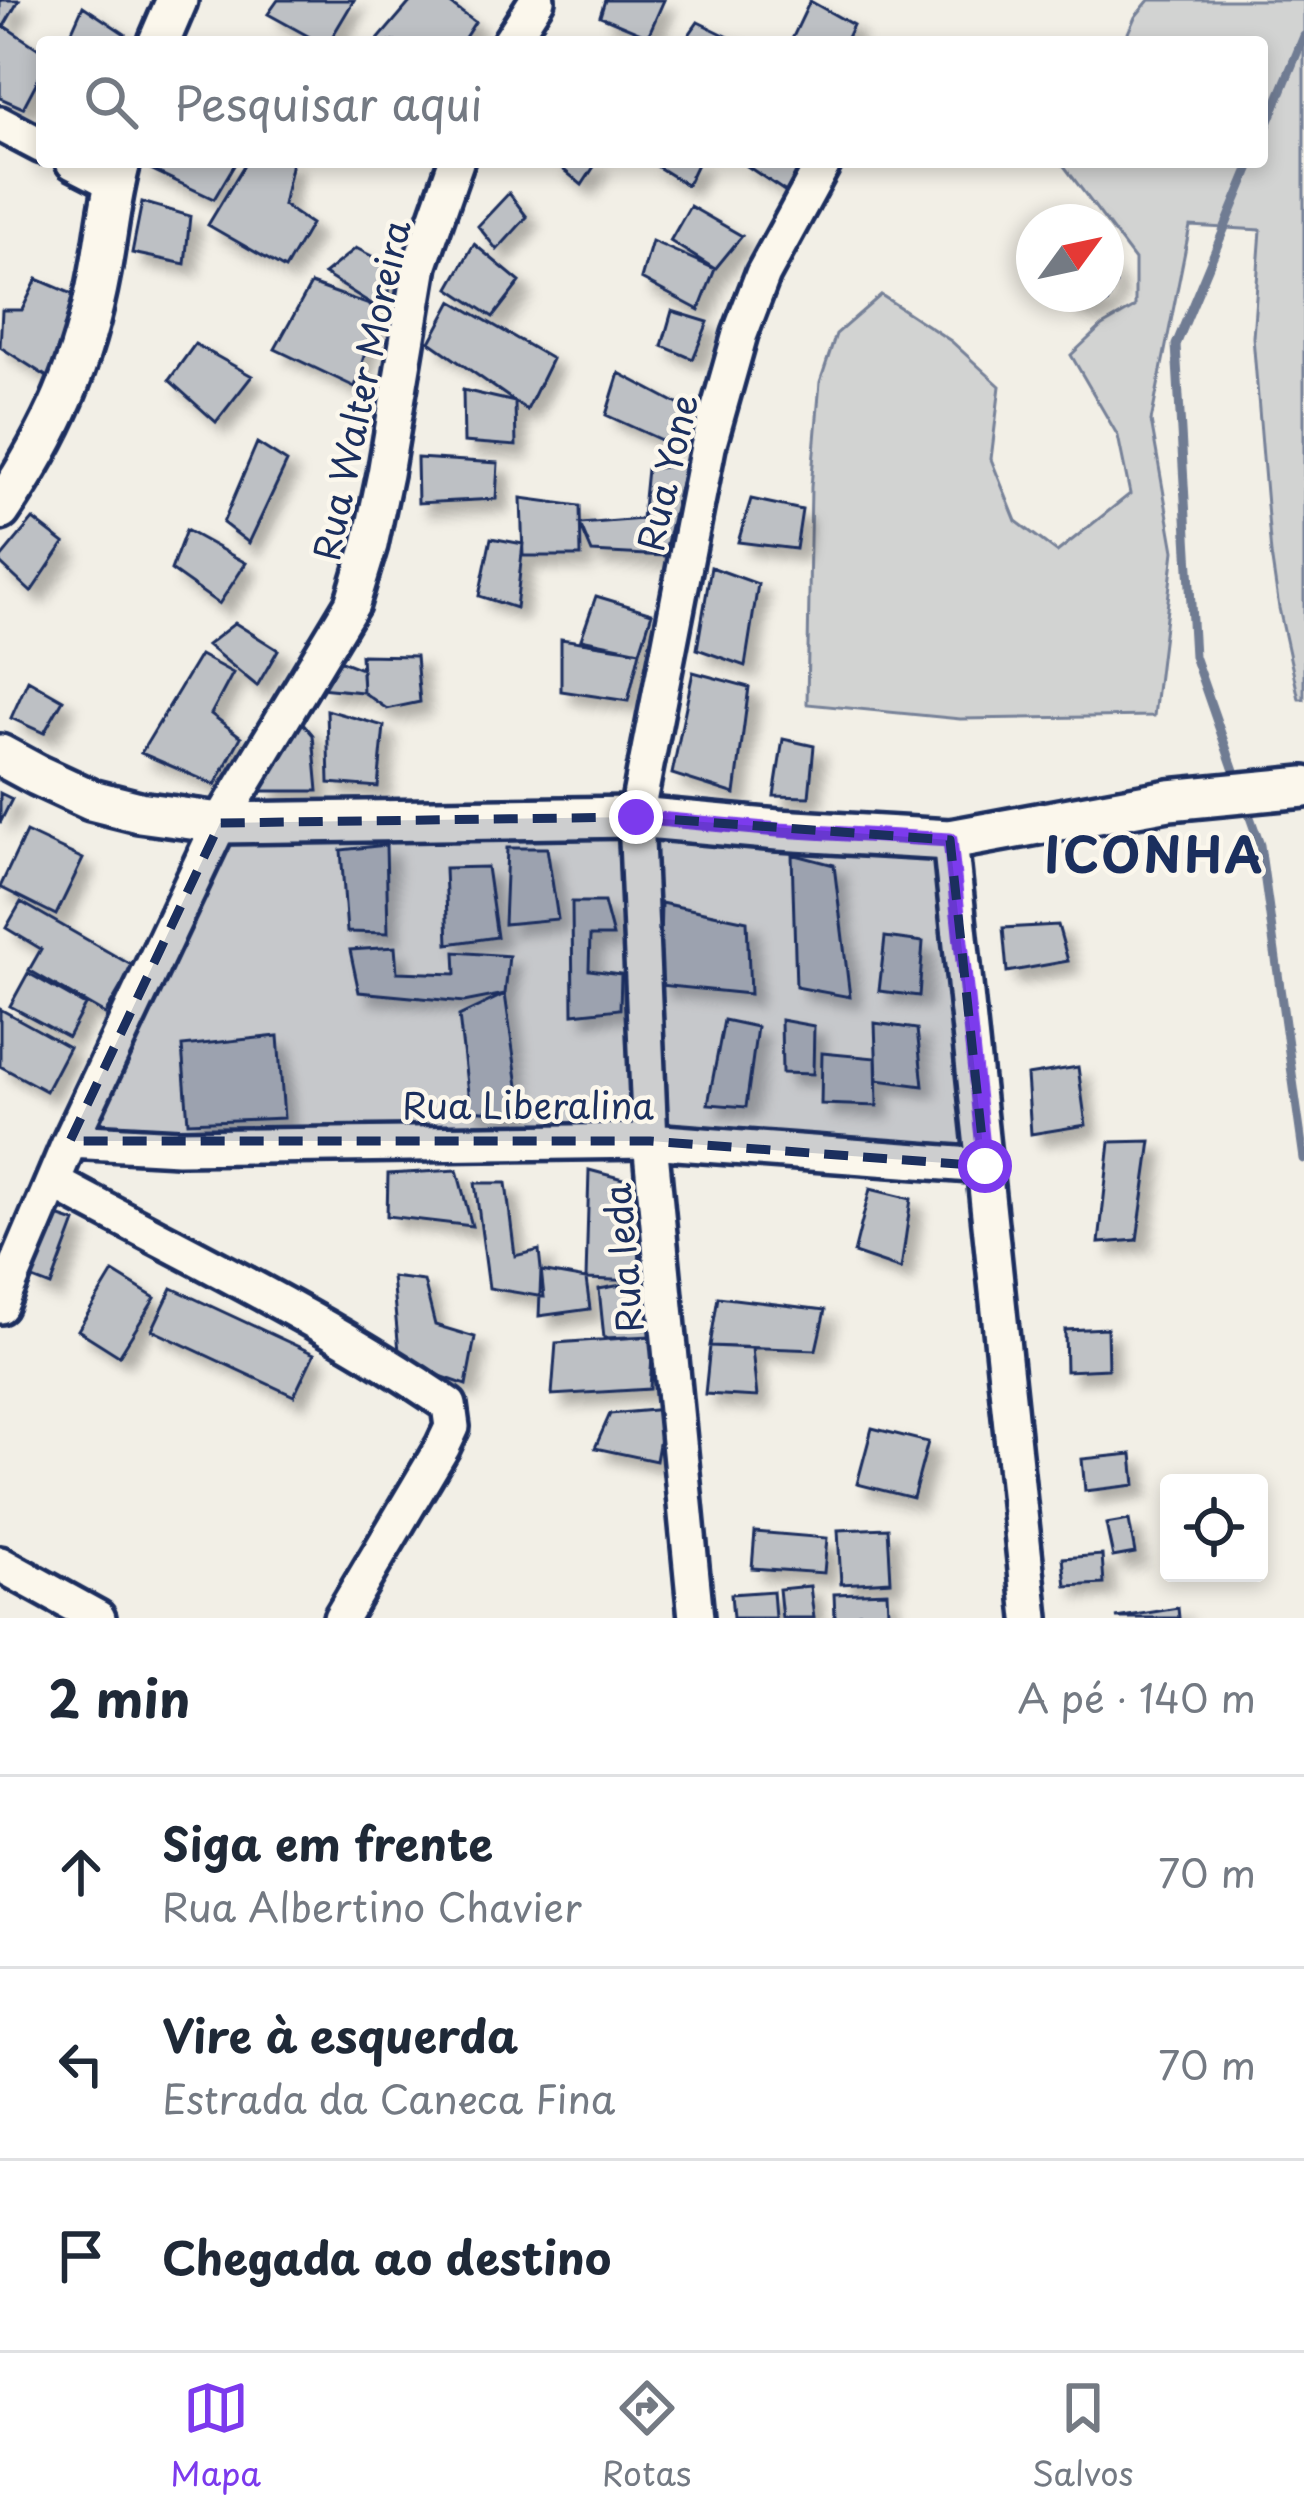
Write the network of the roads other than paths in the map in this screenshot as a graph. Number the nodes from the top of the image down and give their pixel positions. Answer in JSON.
{"nodes":[{"id":1,"x":177,"y":0,"type":"edge"},
{"id":2,"x":537,"y":0,"type":"edge"},
{"id":3,"x":162,"y":36,"type":"edge"},
{"id":4,"x":513,"y":36,"type":"edge"},
{"id":5,"x":0,"y":124,"type":"edge"},
{"id":6,"x":36,"y":143,"type":"edge"},
{"id":7,"x":454,"y":168,"type":"edge"},
{"id":8,"x":821,"y":168,"type":"edge"},
{"id":9,"x":117,"y":173,"type":"edge"},
{"id":10,"x":0,"y":510,"type":"edge"},
{"id":11,"x":0,"y":754,"type":"edge"},
{"id":12,"x":1289,"y":788,"type":"edge"},
{"id":13,"x":636,"y":817,"type":"junction"},
{"id":14,"x":220,"y":823,"type":"junction"},
{"id":15,"x":950,"y":840,"type":"junction"},
{"id":16,"x":70,"y":1142,"type":"junction"},
{"id":17,"x":650,"y":1142,"type":"junction"},
{"id":18,"x":985,"y":1166,"type":"junction"},
{"id":19,"x":53,"y":1182,"type":"junction"},
{"id":20,"x":0,"y":1306,"type":"edge"},
{"id":21,"x":0,"y":1564,"type":"edge"},
{"id":22,"x":98,"y":1618,"type":"edge"},
{"id":23,"x":341,"y":1618,"type":"edge"},
{"id":24,"x":696,"y":1618,"type":"edge"},
{"id":25,"x":1030,"y":1618,"type":"edge"}],
"edges":[{"from":1,"to":3,"type":"street"},
{"from":2,"to":4,"type":"street"},
{"from":5,"to":6,"type":"street"},
{"from":7,"to":14,"type":"street","name":"Rua Walter Moreira"},
{"from":8,"to":13,"type":"street","name":"Rua Yone"},
{"from":9,"to":10,"type":"street"},
{"from":11,"to":14,"type":"street"},
{"from":12,"to":15,"type":"street"},
{"from":13,"to":14,"type":"street"},
{"from":13,"to":15,"type":"street"},
{"from":13,"to":17,"type":"street","name":"Rua Ieda"},
{"from":14,"to":16,"type":"street","name":"Rua Walter Moreira"},
{"from":15,"to":18,"type":"street"},
{"from":16,"to":17,"type":"street","name":"Rua Liberalina"},
{"from":16,"to":19,"type":"street","name":"Rua Walter Moreira"},
{"from":17,"to":18,"type":"street","name":"Rua Liberalina"},
{"from":17,"to":24,"type":"street","name":"Rua Ieda"},
{"from":18,"to":25,"type":"street"},
{"from":19,"to":20,"type":"street","name":"Rua Walter Moreira"},
{"from":19,"to":23,"type":"street"},
{"from":21,"to":22,"type":"street"}]}
